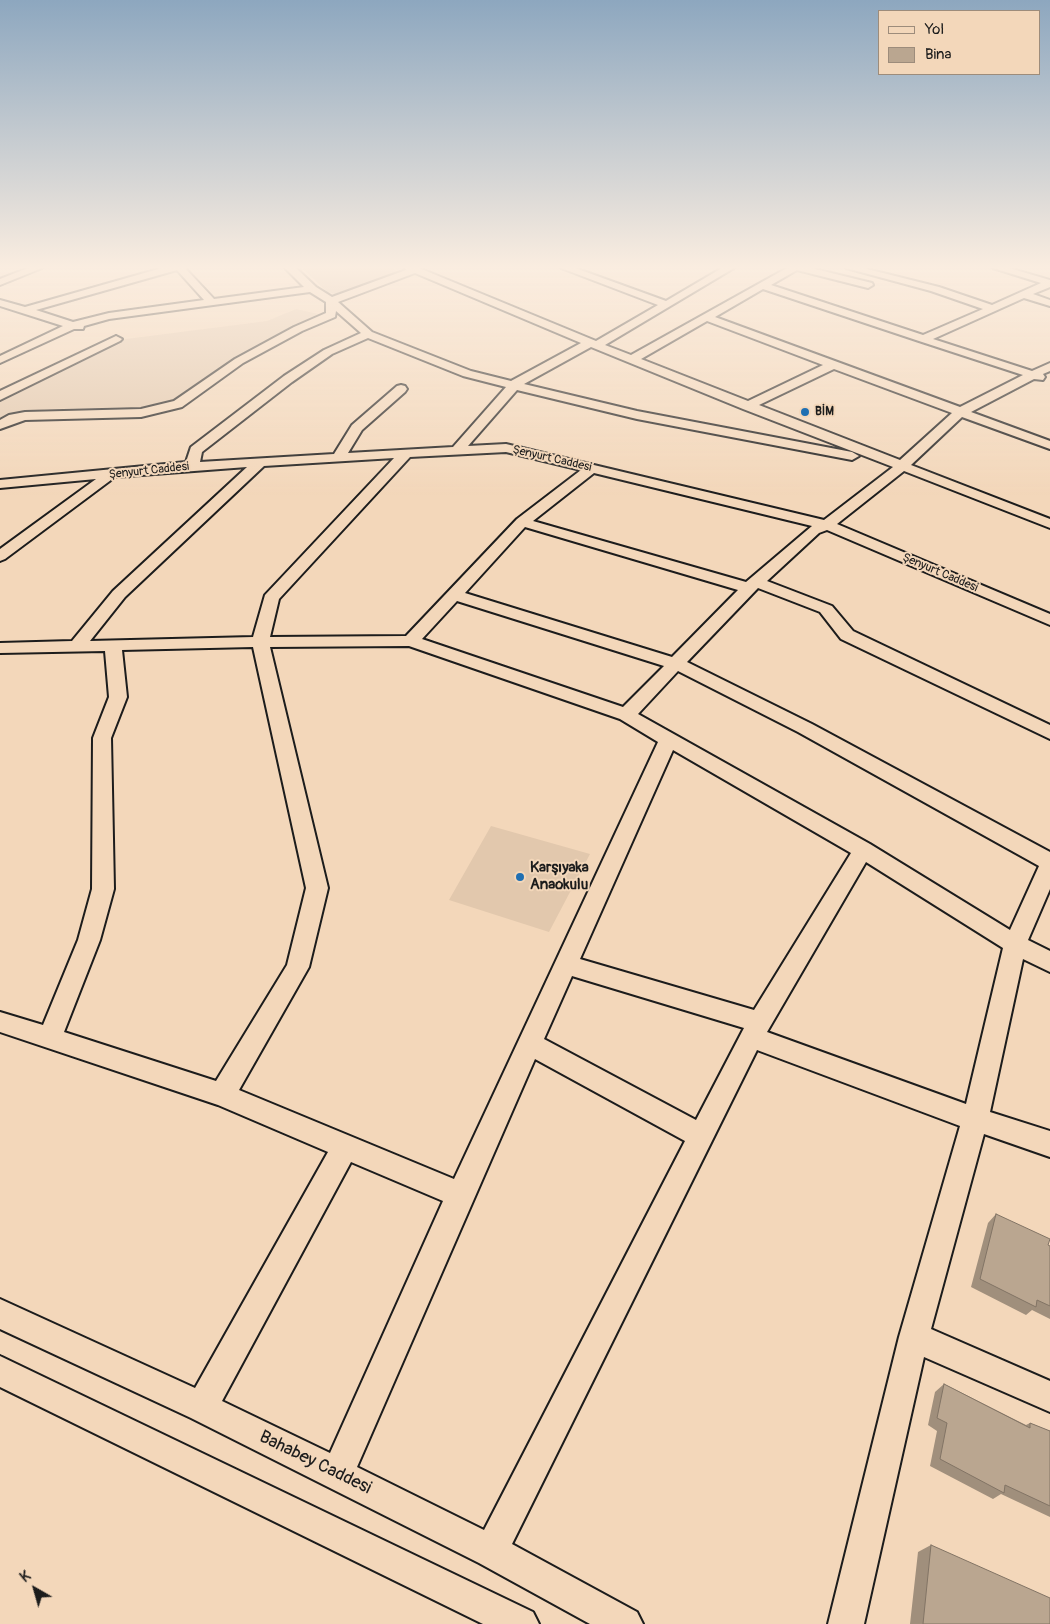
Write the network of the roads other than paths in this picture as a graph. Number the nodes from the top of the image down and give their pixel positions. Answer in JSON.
{"nodes":[{"id":1,"x":34,"y":344,"type":"edge"},
{"id":2,"x":108,"y":344,"type":"edge"},
{"id":3,"x":271,"y":344,"type":"edge"},
{"id":4,"x":346,"y":344,"type":"edge"},
{"id":5,"x":392,"y":344,"type":"edge"},
{"id":6,"x":590,"y":344,"type":"edge"},
{"id":7,"x":660,"y":344,"type":"edge"},
{"id":8,"x":778,"y":344,"type":"edge"},
{"id":9,"x":937,"y":344,"type":"edge"},
{"id":10,"x":593,"y":345,"type":"junction"},
{"id":11,"x":632,"y":359,"type":"junction"},
{"id":12,"x":0,"y":360,"type":"edge"},
{"id":13,"x":832,"y":364,"type":"junction"},
{"id":14,"x":1050,"y":366,"type":"edge"},
{"id":15,"x":1032,"y":375,"type":"junction"},
{"id":16,"x":1050,"y":381,"type":"edge"},
{"id":17,"x":515,"y":384,"type":"junction"},
{"id":18,"x":401,"y":389,"type":"dead end"},
{"id":19,"x":0,"y":396,"type":"edge"},
{"id":20,"x":747,"y":406,"type":"junction"},
{"id":21,"x":959,"y":413,"type":"junction"},
{"id":22,"x":0,"y":425,"type":"edge"},
{"id":23,"x":1050,"y":445,"type":"edge"},
{"id":24,"x":457,"y":451,"type":"junction"},
{"id":25,"x":406,"y":454,"type":"junction"},
{"id":26,"x":338,"y":458,"type":"junction"},
{"id":27,"x":259,"y":463,"type":"junction"},
{"id":28,"x":192,"y":466,"type":"junction"},
{"id":29,"x":902,"y":466,"type":"junction"},
{"id":30,"x":592,"y":468,"type":"junction"},
{"id":31,"x":110,"y":475,"type":"junction"},
{"id":32,"x":0,"y":484,"type":"edge"},
{"id":33,"x":522,"y":522,"type":"junction"},
{"id":34,"x":1050,"y":524,"type":"edge"},
{"id":35,"x":827,"y":525,"type":"junction"},
{"id":36,"x":0,"y":556,"type":"edge"},
{"id":37,"x":753,"y":586,"type":"junction"},
{"id":38,"x":455,"y":595,"type":"junction"},
{"id":39,"x":1050,"y":620,"type":"edge"},
{"id":40,"x":260,"y":642,"type":"junction"},
{"id":41,"x":411,"y":642,"type":"junction"},
{"id":42,"x":77,"y":646,"type":"junction"},
{"id":43,"x":113,"y":646,"type":"junction"},
{"id":44,"x":0,"y":648,"type":"edge"},
{"id":45,"x":677,"y":664,"type":"junction"},
{"id":46,"x":626,"y":715,"type":"junction"},
{"id":47,"x":1050,"y":733,"type":"edge"},
{"id":48,"x":668,"y":739,"type":"junction"},
{"id":49,"x":863,"y":850,"type":"junction"},
{"id":50,"x":1050,"y":864,"type":"edge"},
{"id":51,"x":1015,"y":944,"type":"junction"},
{"id":52,"x":1050,"y":962,"type":"edge"},
{"id":53,"x":566,"y":964,"type":"junction"},
{"id":54,"x":0,"y":1022,"type":"edge"},
{"id":55,"x":756,"y":1030,"type":"junction"},
{"id":56,"x":50,"y":1037,"type":"junction"},
{"id":57,"x":529,"y":1044,"type":"junction"},
{"id":58,"x":222,"y":1095,"type":"junction"},
{"id":59,"x":975,"y":1119,"type":"junction"},
{"id":60,"x":701,"y":1136,"type":"junction"},
{"id":61,"x":1050,"y":1144,"type":"edge"},
{"id":62,"x":345,"y":1148,"type":"junction"},
{"id":63,"x":460,"y":1195,"type":"junction"},
{"id":64,"x":0,"y":1314,"type":"edge"},
{"id":65,"x":914,"y":1337,"type":"junction"},
{"id":66,"x":0,"y":1371,"type":"edge"},
{"id":67,"x":1050,"y":1396,"type":"edge"},
{"id":68,"x":202,"y":1407,"type":"junction"},
{"id":69,"x":337,"y":1474,"type":"junction"},
{"id":70,"x":491,"y":1551,"type":"junction"},
{"id":71,"x":521,"y":1624,"type":"edge"},
{"id":72,"x":624,"y":1624,"type":"edge"},
{"id":73,"x":846,"y":1624,"type":"edge"}],
"edges":[{"from":1,"to":12,"type":"street"},
{"from":2,"to":19,"type":"street"},
{"from":3,"to":22,"type":"street"},
{"from":4,"to":28,"type":"street"},
{"from":5,"to":17,"type":"street"},
{"from":6,"to":10,"type":"street"},
{"from":7,"to":11,"type":"street"},
{"from":8,"to":13,"type":"street"},
{"from":9,"to":15,"type":"street"},
{"from":10,"to":11,"type":"street"},
{"from":10,"to":17,"type":"street"},
{"from":11,"to":20,"type":"street"},
{"from":13,"to":20,"type":"street"},
{"from":13,"to":21,"type":"street"},
{"from":14,"to":15,"type":"street"},
{"from":15,"to":16,"type":"street"},
{"from":15,"to":21,"type":"street"},
{"from":17,"to":24,"type":"street"},
{"from":17,"to":29,"type":"street"},
{"from":18,"to":26,"type":"street"},
{"from":20,"to":29,"type":"street"},
{"from":21,"to":23,"type":"street"},
{"from":21,"to":29,"type":"street"},
{"from":24,"to":25,"type":"street","name":"Şenyurt Caddesi"},
{"from":24,"to":30,"type":"street","name":"Şenyurt Caddesi"},
{"from":25,"to":26,"type":"street","name":"Şenyurt Caddesi"},
{"from":25,"to":40,"type":"street"},
{"from":26,"to":27,"type":"street","name":"Şenyurt Caddesi"},
{"from":27,"to":28,"type":"street","name":"Şenyurt Caddesi"},
{"from":27,"to":42,"type":"street"},
{"from":28,"to":31,"type":"street","name":"Şenyurt Caddesi"},
{"from":29,"to":34,"type":"street"},
{"from":29,"to":35,"type":"street"},
{"from":30,"to":33,"type":"street"},
{"from":30,"to":35,"type":"street","name":"Şenyurt Caddesi"},
{"from":31,"to":32,"type":"street","name":"Şenyurt Caddesi"},
{"from":31,"to":36,"type":"street"},
{"from":33,"to":37,"type":"street"},
{"from":33,"to":38,"type":"street"},
{"from":35,"to":37,"type":"street"},
{"from":35,"to":39,"type":"street","name":"Şenyurt Caddesi"},
{"from":37,"to":45,"type":"street"},
{"from":37,"to":47,"type":"street"},
{"from":38,"to":41,"type":"street"},
{"from":38,"to":45,"type":"street"},
{"from":40,"to":41,"type":"street"},
{"from":40,"to":43,"type":"street"},
{"from":40,"to":58,"type":"street"},
{"from":41,"to":46,"type":"street"},
{"from":42,"to":43,"type":"street"},
{"from":42,"to":44,"type":"street"},
{"from":43,"to":56,"type":"street"},
{"from":45,"to":46,"type":"street"},
{"from":45,"to":50,"type":"street"},
{"from":46,"to":48,"type":"street"},
{"from":48,"to":49,"type":"street"},
{"from":48,"to":53,"type":"street"},
{"from":49,"to":51,"type":"street"},
{"from":49,"to":55,"type":"street"},
{"from":50,"to":51,"type":"street"},
{"from":51,"to":52,"type":"street"},
{"from":51,"to":59,"type":"street"},
{"from":53,"to":55,"type":"street"},
{"from":53,"to":57,"type":"street"},
{"from":54,"to":56,"type":"street"},
{"from":55,"to":59,"type":"street"},
{"from":55,"to":60,"type":"street"},
{"from":56,"to":58,"type":"street"},
{"from":57,"to":60,"type":"street"},
{"from":57,"to":63,"type":"street"},
{"from":58,"to":62,"type":"street"},
{"from":59,"to":61,"type":"street"},
{"from":59,"to":65,"type":"street"},
{"from":60,"to":70,"type":"street"},
{"from":62,"to":63,"type":"street"},
{"from":62,"to":68,"type":"street"},
{"from":63,"to":69,"type":"street"},
{"from":64,"to":68,"type":"street","name":"Bahabey Caddesi"},
{"from":65,"to":67,"type":"street"},
{"from":65,"to":73,"type":"street"},
{"from":66,"to":71,"type":"street"},
{"from":68,"to":69,"type":"street","name":"Bahabey Caddesi"},
{"from":69,"to":70,"type":"street","name":"Bahabey Caddesi"},
{"from":70,"to":72,"type":"street","name":"Bahabey Caddesi"}]}
